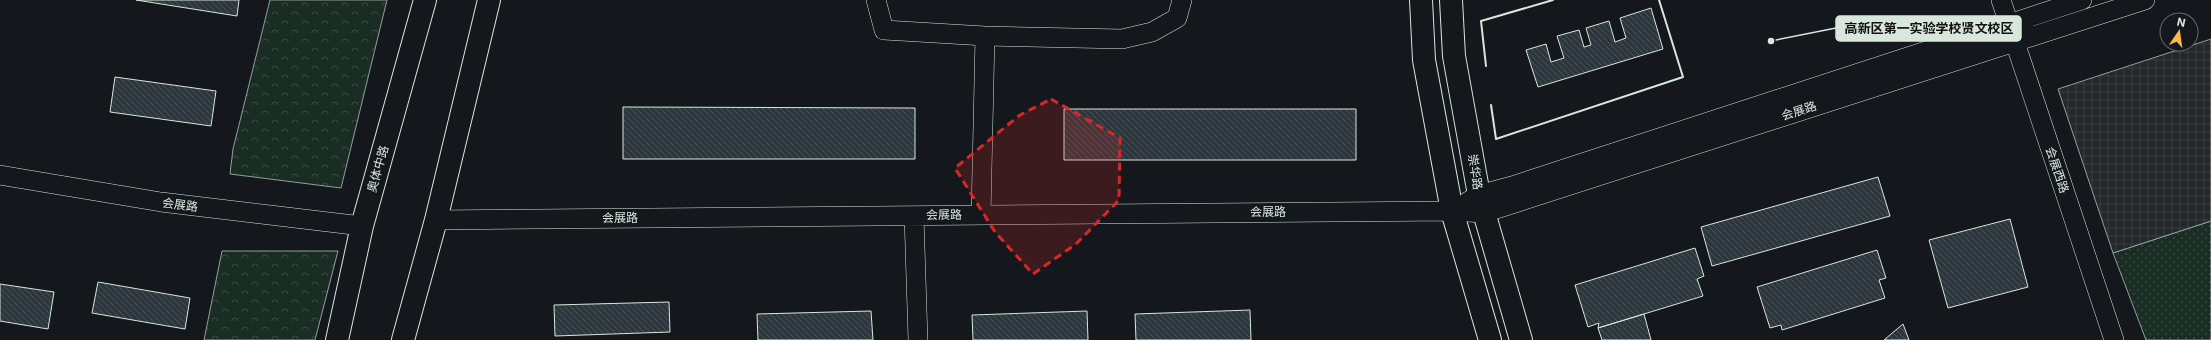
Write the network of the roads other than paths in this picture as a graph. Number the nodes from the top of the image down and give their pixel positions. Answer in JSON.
{"nodes":[{"id":1,"x":425,"y":0,"type":"edge"},
{"id":2,"x":489,"y":0,"type":"edge"},
{"id":3,"x":876,"y":0,"type":"edge"},
{"id":4,"x":1182,"y":0,"type":"edge"},
{"id":5,"x":1421,"y":0,"type":"edge"},
{"id":6,"x":1451,"y":0,"type":"edge"},
{"id":7,"x":2001,"y":0,"type":"edge"},
{"id":8,"x":2082,"y":0,"type":"edge"},
{"id":9,"x":2144,"y":0,"type":"edge"},
{"id":10,"x":2008,"y":23,"type":"junction"},
{"id":11,"x":985,"y":36,"type":"junction"},
{"id":12,"x":2014,"y":42,"type":"junction"},
{"id":13,"x":0,"y":174,"type":"edge"},
{"id":14,"x":1481,"y":204,"type":"junction"},
{"id":15,"x":1452,"y":211,"type":"junction"},
{"id":16,"x":980,"y":215,"type":"junction"},
{"id":17,"x":914,"y":216,"type":"junction"},
{"id":18,"x":436,"y":220,"type":"junction"},
{"id":19,"x":362,"y":226,"type":"junction"},
{"id":20,"x":337,"y":340,"type":"edge"},
{"id":21,"x":403,"y":340,"type":"edge"},
{"id":22,"x":918,"y":340,"type":"edge"},
{"id":23,"x":1490,"y":340,"type":"edge"},
{"id":24,"x":1521,"y":340,"type":"edge"},
{"id":25,"x":2114,"y":340,"type":"edge"}],
"edges":[{"from":1,"to":19,"type":"main road","name":"奥体中路"},
{"from":2,"to":18,"type":"main road"},
{"from":3,"to":11,"type":"street"},
{"from":4,"to":11,"type":"street"},
{"from":5,"to":15,"type":"main road"},
{"from":6,"to":14,"type":"main road","name":"崇华路"},
{"from":7,"to":10,"type":"street","name":"会展西路"},
{"from":8,"to":10,"type":"street","name":"会展路"},
{"from":9,"to":12,"type":"street","name":"会展路"},
{"from":10,"to":12,"type":"street","name":"会展西路"},
{"from":10,"to":14,"type":"street","name":"会展路"},
{"from":11,"to":16,"type":"street"},
{"from":12,"to":14,"type":"street","name":"会展路"},
{"from":12,"to":25,"type":"street","name":"会展西路"},
{"from":13,"to":19,"type":"street","name":"会展路"},
{"from":14,"to":15,"type":"street","name":"会展路"},
{"from":14,"to":24,"type":"main road","name":"崇华路"},
{"from":15,"to":16,"type":"street","name":"会展路"},
{"from":15,"to":23,"type":"main road"},
{"from":16,"to":17,"type":"street","name":"会展路"},
{"from":17,"to":18,"type":"street","name":"会展路"},
{"from":17,"to":22,"type":"street"},
{"from":18,"to":21,"type":"main road"},
{"from":19,"to":20,"type":"main road","name":"奥体中路"}]}
